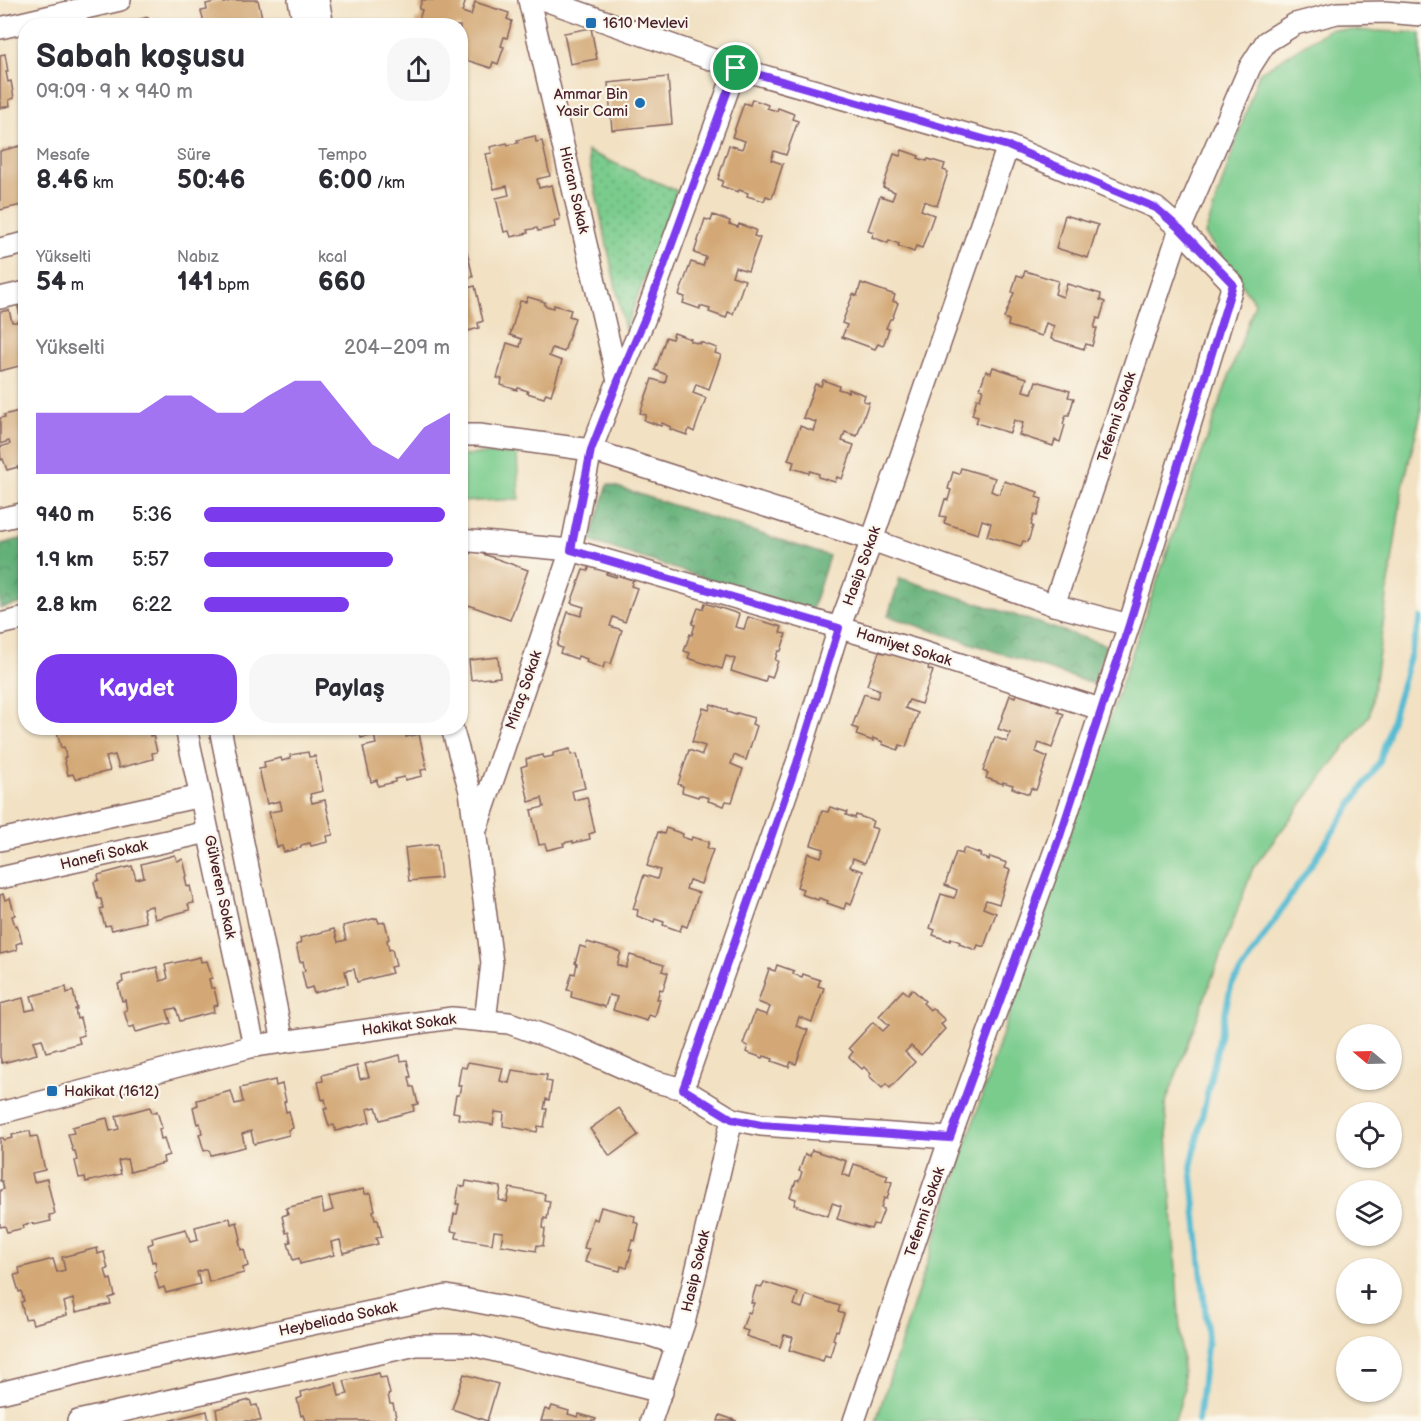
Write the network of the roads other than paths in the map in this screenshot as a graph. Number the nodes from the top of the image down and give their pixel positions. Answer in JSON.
{"nodes":[{"id":1,"x":120,"y":0,"type":"edge"},
{"id":2,"x":299,"y":0,"type":"edge"},
{"id":3,"x":318,"y":0,"type":"edge"},
{"id":4,"x":529,"y":0,"type":"edge"},
{"id":5,"x":545,"y":0,"type":"edge"},
{"id":6,"x":61,"y":13,"type":"edge"},
{"id":7,"x":1421,"y":15,"type":"edge"},
{"id":8,"x":46,"y":18,"type":"edge"},
{"id":9,"x":302,"y":18,"type":"edge"},
{"id":10,"x":321,"y":18,"type":"edge"},
{"id":11,"x":18,"y":26,"type":"edge"},
{"id":12,"x":0,"y":28,"type":"edge"},
{"id":13,"x":736,"y":68,"type":"junction"},
{"id":14,"x":1008,"y":146,"type":"junction"},
{"id":15,"x":1180,"y":229,"type":"junction"},
{"id":16,"x":18,"y":245,"type":"edge"},
{"id":17,"x":0,"y":249,"type":"edge"},
{"id":18,"x":18,"y":294,"type":"edge"},
{"id":19,"x":0,"y":298,"type":"edge"},
{"id":20,"x":618,"y":381,"type":"junction"},
{"id":21,"x":468,"y":435,"type":"edge"},
{"id":22,"x":591,"y":450,"type":"junction"},
{"id":23,"x":18,"y":515,"type":"edge"},
{"id":24,"x":0,"y":519,"type":"edge"},
{"id":25,"x":872,"y":540,"type":"junction"},
{"id":26,"x":468,"y":541,"type":"edge"},
{"id":27,"x":571,"y":550,"type":"junction"},
{"id":28,"x":1054,"y":605,"type":"junction"},
{"id":29,"x":18,"y":620,"type":"edge"},
{"id":30,"x":0,"y":624,"type":"edge"},
{"id":31,"x":1129,"y":625,"type":"junction"},
{"id":32,"x":839,"y":628,"type":"junction"},
{"id":33,"x":1100,"y":710,"type":"junction"},
{"id":34,"x":188,"y":735,"type":"edge"},
{"id":35,"x":221,"y":735,"type":"edge"},
{"id":36,"x":454,"y":735,"type":"edge"},
{"id":37,"x":201,"y":796,"type":"junction"},
{"id":38,"x":476,"y":830,"type":"junction"},
{"id":39,"x":208,"y":832,"type":"junction"},
{"id":40,"x":0,"y":840,"type":"edge"},
{"id":41,"x":0,"y":878,"type":"edge"},
{"id":42,"x":485,"y":1021,"type":"junction"},
{"id":43,"x":283,"y":1042,"type":"junction"},
{"id":44,"x":254,"y":1046,"type":"junction"},
{"id":45,"x":683,"y":1089,"type":"junction"},
{"id":46,"x":0,"y":1113,"type":"edge"},
{"id":47,"x":732,"y":1119,"type":"junction"},
{"id":48,"x":950,"y":1138,"type":"junction"},
{"id":49,"x":677,"y":1344,"type":"junction"},
{"id":50,"x":662,"y":1392,"type":"junction"},
{"id":51,"x":0,"y":1393,"type":"edge"},
{"id":52,"x":78,"y":1421,"type":"edge"},
{"id":53,"x":651,"y":1421,"type":"edge"},
{"id":54,"x":854,"y":1421,"type":"edge"}],
"edges":[{"from":1,"to":6,"type":"street"},
{"from":2,"to":9,"type":"street"},
{"from":3,"to":10,"type":"street"},
{"from":4,"to":20,"type":"street","name":"Hicran Sokak"},
{"from":5,"to":13,"type":"street"},
{"from":6,"to":8,"type":"street"},
{"from":7,"to":15,"type":"street","name":"Tefenni Sokak"},
{"from":11,"to":12,"type":"street"},
{"from":13,"to":14,"type":"street"},
{"from":13,"to":20,"type":"street","name":"Miraç Sokak"},
{"from":14,"to":15,"type":"street"},
{"from":14,"to":25,"type":"street","name":"Hasip Sokak"},
{"from":15,"to":28,"type":"street","name":"Tefenni Sokak"},
{"from":15,"to":31,"type":"street","name":"Tefenni Sokak"},
{"from":16,"to":17,"type":"street"},
{"from":18,"to":19,"type":"street"},
{"from":20,"to":22,"type":"street","name":"Miraç Sokak"},
{"from":21,"to":22,"type":"street"},
{"from":22,"to":25,"type":"street"},
{"from":22,"to":27,"type":"street","name":"Miraç Sokak"},
{"from":23,"to":24,"type":"street"},
{"from":25,"to":28,"type":"street"},
{"from":25,"to":32,"type":"street","name":"Hasip Sokak"},
{"from":26,"to":27,"type":"street","name":"Hamiyet Sokak"},
{"from":27,"to":32,"type":"street","name":"Hamiyet Sokak"},
{"from":27,"to":38,"type":"street","name":"Miraç Sokak"},
{"from":28,"to":31,"type":"street"},
{"from":29,"to":30,"type":"street"},
{"from":31,"to":33,"type":"street","name":"Tefenni Sokak"},
{"from":32,"to":33,"type":"street","name":"Hamiyet Sokak"},
{"from":32,"to":45,"type":"street","name":"Hasip Sokak"},
{"from":33,"to":48,"type":"street","name":"Tefenni Sokak"},
{"from":34,"to":37,"type":"street","name":"Gülveren Sokak"},
{"from":35,"to":43,"type":"street"},
{"from":36,"to":38,"type":"street","name":"Miraç Sokak"},
{"from":37,"to":39,"type":"street","name":"Gülveren Sokak"},
{"from":37,"to":40,"type":"street"},
{"from":38,"to":42,"type":"street","name":"Miraç Sokak"},
{"from":39,"to":41,"type":"street","name":"Hanefi Sokak"},
{"from":39,"to":44,"type":"street","name":"Gülveren Sokak"},
{"from":42,"to":43,"type":"street","name":"Hakikat Sokak"},
{"from":42,"to":45,"type":"street","name":"Hakikat Sokak"},
{"from":43,"to":44,"type":"street","name":"Hakikat Sokak"},
{"from":44,"to":46,"type":"street","name":"Hakikat Sokak"},
{"from":45,"to":47,"type":"street","name":"Hakikat Sokak"},
{"from":47,"to":48,"type":"street","name":"Hakikat Sokak"},
{"from":47,"to":49,"type":"street","name":"Hasip Sokak"},
{"from":48,"to":54,"type":"street","name":"Tefenni Sokak"},
{"from":49,"to":50,"type":"street","name":"Hasip Sokak"},
{"from":49,"to":51,"type":"street","name":"Heybeliada Sokak"},
{"from":50,"to":52,"type":"street"},
{"from":50,"to":53,"type":"street","name":"Hasip Sokak"}]}
